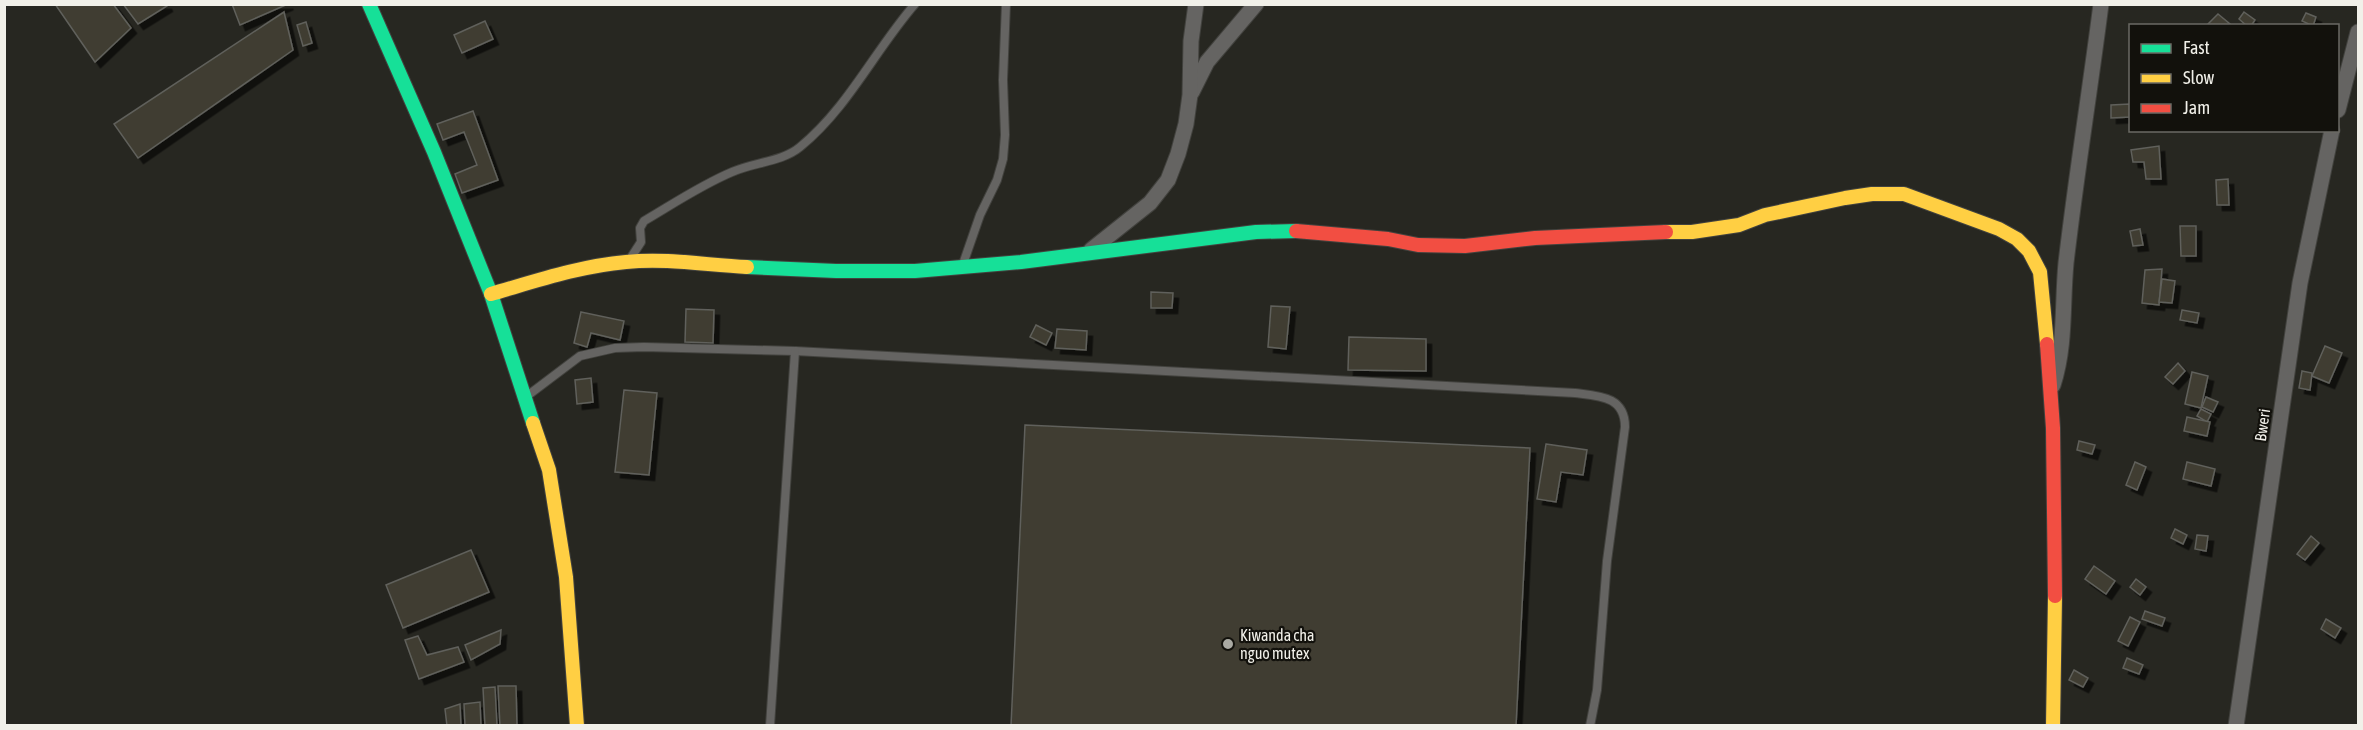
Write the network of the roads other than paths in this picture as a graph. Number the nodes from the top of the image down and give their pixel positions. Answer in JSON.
{"nodes":[{"id":1,"x":369,"y":4,"type":"edge"},
{"id":2,"x":915,"y":4,"type":"edge"},
{"id":3,"x":1006,"y":4,"type":"edge"},
{"id":4,"x":1196,"y":4,"type":"edge"},
{"id":5,"x":1256,"y":4,"type":"edge"},
{"id":6,"x":2101,"y":4,"type":"edge"},
{"id":7,"x":2358,"y":32,"type":"edge"},
{"id":8,"x":1190,"y":95,"type":"junction"},
{"id":9,"x":2339,"y":103,"type":"edge"},
{"id":10,"x":2332,"y":132,"type":"edge"},
{"id":11,"x":1089,"y":252,"type":"junction"},
{"id":12,"x":627,"y":262,"type":"junction"},
{"id":13,"x":962,"y":268,"type":"junction"},
{"id":14,"x":491,"y":294,"type":"junction"},
{"id":15,"x":795,"y":351,"type":"junction"},
{"id":16,"x":2050,"y":396,"type":"junction"},
{"id":17,"x":526,"y":397,"type":"junction"},
{"id":18,"x":577,"y":726,"type":"edge"},
{"id":19,"x":770,"y":726,"type":"edge"},
{"id":20,"x":1590,"y":726,"type":"edge"},
{"id":21,"x":2053,"y":726,"type":"edge"},
{"id":22,"x":2236,"y":726,"type":"edge"}],
"edges":[{"from":1,"to":14,"type":"street"},
{"from":2,"to":12,"type":"lane"},
{"from":3,"to":13,"type":"lane"},
{"from":4,"to":8,"type":"street"},
{"from":5,"to":8,"type":"street"},
{"from":6,"to":16,"type":"street"},
{"from":7,"to":9,"type":"street"},
{"from":8,"to":11,"type":"street"},
{"from":10,"to":22,"type":"street","name":"Bweri"},
{"from":11,"to":13,"type":"street"},
{"from":11,"to":16,"type":"street"},
{"from":12,"to":13,"type":"street"},
{"from":12,"to":14,"type":"street"},
{"from":14,"to":17,"type":"street"},
{"from":15,"to":17,"type":"lane"},
{"from":15,"to":19,"type":"lane"},
{"from":15,"to":20,"type":"lane"},
{"from":16,"to":21,"type":"street"},
{"from":17,"to":18,"type":"street"}]}
